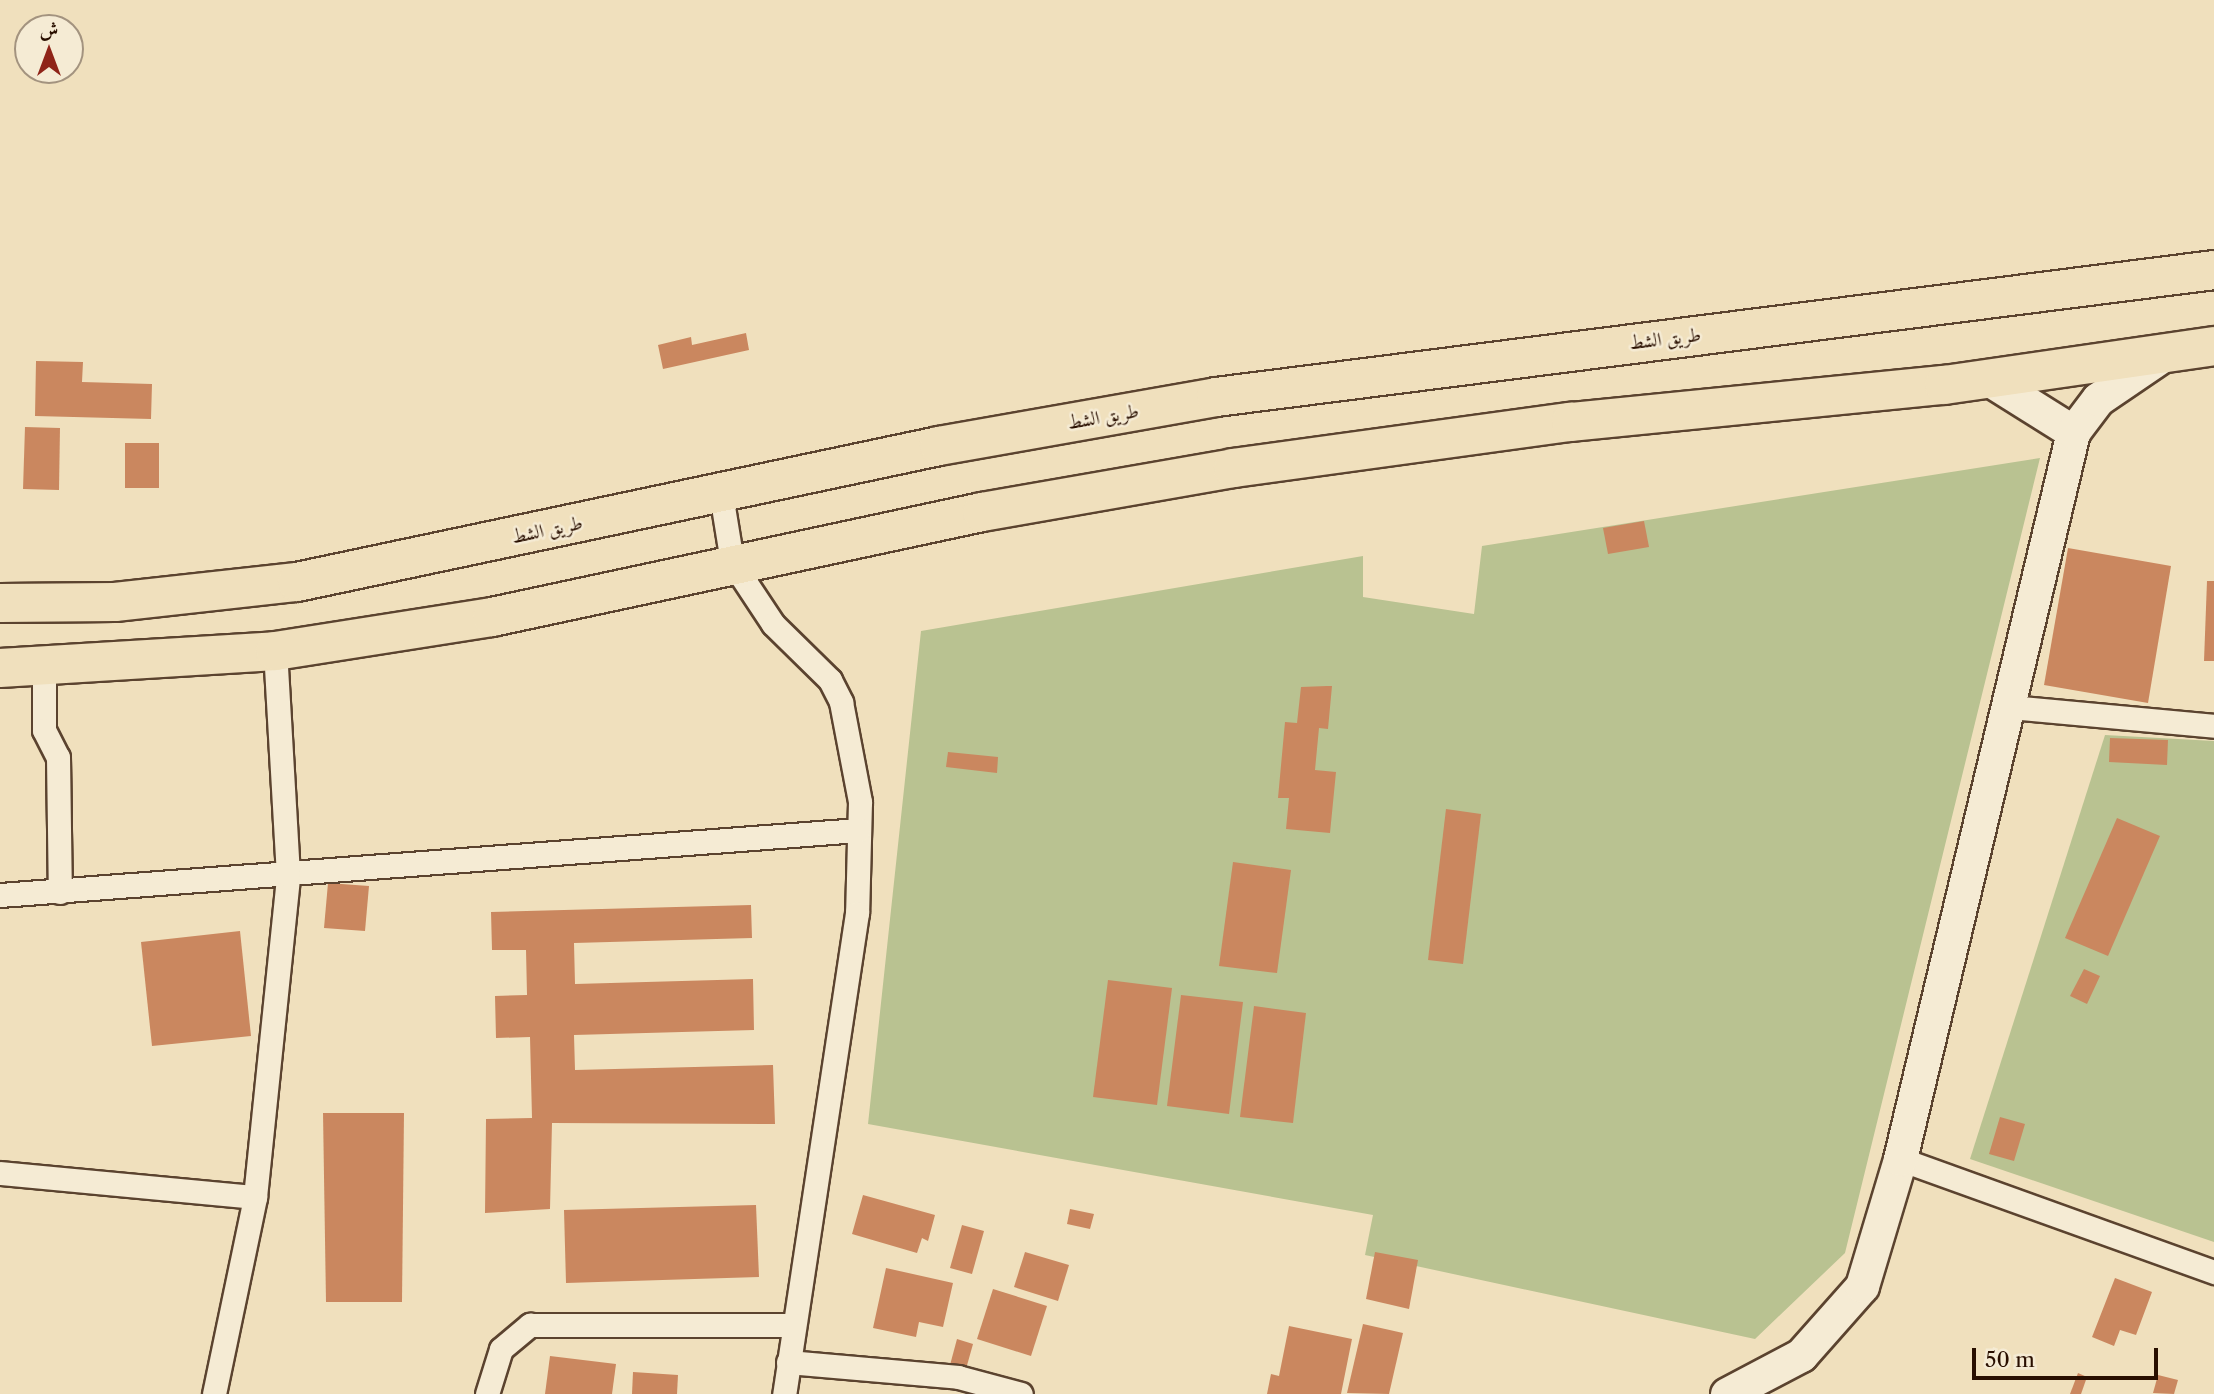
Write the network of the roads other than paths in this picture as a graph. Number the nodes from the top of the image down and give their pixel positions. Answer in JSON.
{"nodes":[{"id":1,"x":2214,"y":270,"type":"edge"},
{"id":2,"x":2214,"y":346,"type":"edge"},
{"id":3,"x":2166,"y":353,"type":"junction"},
{"id":4,"x":1987,"y":378,"type":"junction"},
{"id":5,"x":2073,"y":432,"type":"junction"},
{"id":6,"x":721,"y":494,"type":"junction"},
{"id":7,"x":732,"y":562,"type":"junction"},
{"id":8,"x":0,"y":603,"type":"edge"},
{"id":9,"x":275,"y":651,"type":"junction"},
{"id":10,"x":44,"y":666,"type":"junction"},
{"id":11,"x":0,"y":668,"type":"edge"},
{"id":12,"x":2011,"y":707,"type":"junction"},
{"id":13,"x":2214,"y":726,"type":"edge"},
{"id":14,"x":859,"y":830,"type":"junction"},
{"id":15,"x":288,"y":875,"type":"junction"},
{"id":16,"x":60,"y":892,"type":"junction"},
{"id":17,"x":0,"y":895,"type":"edge"},
{"id":18,"x":1900,"y":1158,"type":"junction"},
{"id":19,"x":0,"y":1173,"type":"edge"},
{"id":20,"x":255,"y":1197,"type":"junction"},
{"id":21,"x":2214,"y":1272,"type":"edge"},
{"id":22,"x":794,"y":1325,"type":"junction"},
{"id":23,"x":788,"y":1362,"type":"junction"},
{"id":24,"x":214,"y":1394,"type":"edge"},
{"id":25,"x":487,"y":1394,"type":"edge"},
{"id":26,"x":784,"y":1394,"type":"edge"},
{"id":27,"x":1021,"y":1394,"type":"edge"},
{"id":28,"x":1727,"y":1394,"type":"edge"}],
"edges":[{"from":1,"to":6,"type":"highway","name":"طريق الشط"},
{"from":2,"to":3,"type":"highway"},
{"from":3,"to":4,"type":"highway"},
{"from":3,"to":5,"type":"street"},
{"from":4,"to":5,"type":"street"},
{"from":4,"to":7,"type":"highway"},
{"from":5,"to":12,"type":"street"},
{"from":6,"to":7,"type":"street"},
{"from":6,"to":8,"type":"highway","name":"طريق الشط"},
{"from":7,"to":9,"type":"highway"},
{"from":7,"to":14,"type":"street"},
{"from":9,"to":10,"type":"highway"},
{"from":9,"to":15,"type":"street"},
{"from":10,"to":11,"type":"highway"},
{"from":10,"to":16,"type":"street"},
{"from":12,"to":13,"type":"street"},
{"from":12,"to":18,"type":"street"},
{"from":14,"to":15,"type":"street"},
{"from":14,"to":22,"type":"street"},
{"from":15,"to":16,"type":"street"},
{"from":15,"to":20,"type":"street"},
{"from":16,"to":17,"type":"street"},
{"from":18,"to":21,"type":"street"},
{"from":18,"to":28,"type":"street"},
{"from":19,"to":20,"type":"street"},
{"from":20,"to":24,"type":"street"},
{"from":22,"to":23,"type":"street"},
{"from":22,"to":25,"type":"street"},
{"from":23,"to":26,"type":"street"},
{"from":23,"to":27,"type":"street"}]}
